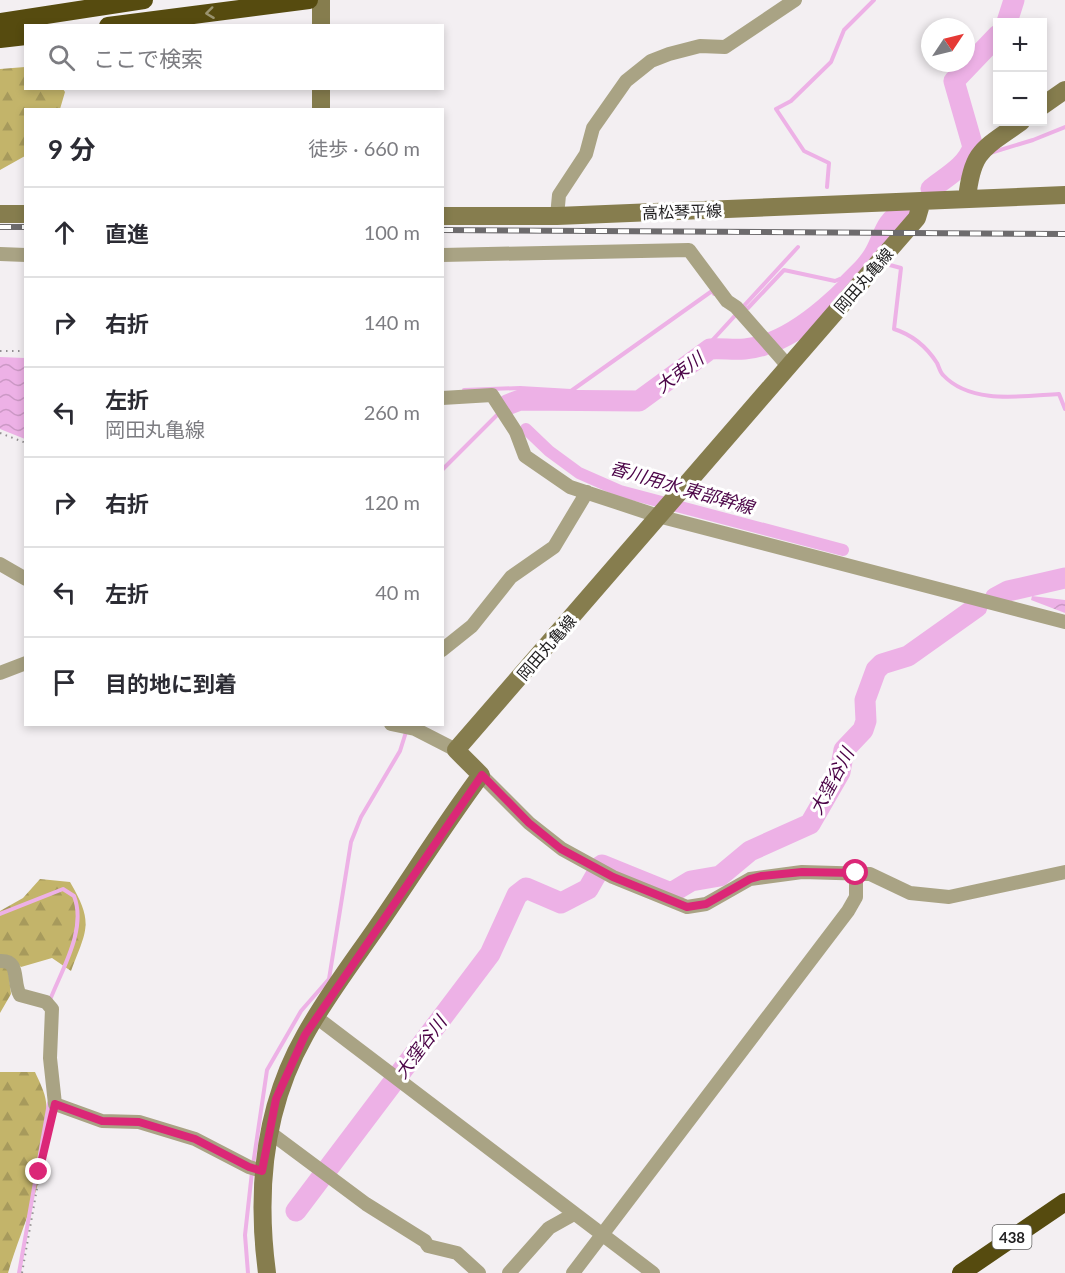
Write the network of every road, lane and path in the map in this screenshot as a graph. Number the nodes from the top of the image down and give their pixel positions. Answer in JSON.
{"nodes":[{"id":1,"x":144,"y":0,"type":"edge"},
{"id":2,"x":309,"y":0,"type":"edge"},
{"id":3,"x":321,"y":0,"type":"edge"},
{"id":4,"x":795,"y":0,"type":"edge"},
{"id":5,"x":0,"y":22,"type":"edge"},
{"id":6,"x":123,"y":24,"type":"edge"},
{"id":7,"x":321,"y":24,"type":"edge"},
{"id":8,"x":24,"y":36,"type":"edge"},
{"id":9,"x":0,"y":39,"type":"edge"},
{"id":10,"x":321,"y":90,"type":"edge"},
{"id":11,"x":1065,"y":90,"type":"edge"},
{"id":12,"x":1047,"y":103,"type":"edge"},
{"id":13,"x":321,"y":108,"type":"edge"},
{"id":14,"x":1016,"y":126,"type":"edge"},
{"id":15,"x":1065,"y":195,"type":"edge"},
{"id":16,"x":967,"y":199,"type":"junction"},
{"id":17,"x":922,"y":201,"type":"junction"},
{"id":18,"x":0,"y":214,"type":"edge"},
{"id":19,"x":24,"y":214,"type":"edge"},
{"id":20,"x":444,"y":216,"type":"edge"},
{"id":21,"x":557,"y":216,"type":"junction"},
{"id":22,"x":0,"y":254,"type":"edge"},
{"id":23,"x":24,"y":255,"type":"edge"},
{"id":24,"x":444,"y":255,"type":"edge"},
{"id":25,"x":0,"y":351,"type":"edge"},
{"id":26,"x":24,"y":351,"type":"edge"},
{"id":27,"x":788,"y":366,"type":"junction"},
{"id":28,"x":444,"y":398,"type":"edge"},
{"id":29,"x":0,"y":433,"type":"edge"},
{"id":30,"x":24,"y":442,"type":"edge"},
{"id":31,"x":587,"y":492,"type":"junction"},
{"id":32,"x":666,"y":508,"type":"junction"},
{"id":33,"x":0,"y":564,"type":"edge"},
{"id":34,"x":24,"y":578,"type":"edge"},
{"id":35,"x":1065,"y":622,"type":"edge"},
{"id":36,"x":444,"y":648,"type":"edge"},
{"id":37,"x":24,"y":664,"type":"edge"},
{"id":38,"x":0,"y":674,"type":"edge"},
{"id":39,"x":406,"y":727,"type":"edge"},
{"id":40,"x":456,"y":750,"type":"junction"},
{"id":41,"x":482,"y":775,"type":"junction"},
{"id":42,"x":1065,"y":872,"type":"edge"},
{"id":43,"x":856,"y":873,"type":"junction"},
{"id":44,"x":0,"y":960,"type":"edge"},
{"id":45,"x":316,"y":1017,"type":"junction"},
{"id":46,"x":55,"y":1104,"type":"junction"},
{"id":47,"x":268,"y":1131,"type":"junction"},
{"id":48,"x":255,"y":1169,"type":"junction"},
{"id":49,"x":1065,"y":1202,"type":"edge"},
{"id":50,"x":574,"y":1214,"type":"junction"},
{"id":51,"x":602,"y":1234,"type":"junction"},
{"id":52,"x":22,"y":1273,"type":"edge"},
{"id":53,"x":267,"y":1273,"type":"edge"},
{"id":54,"x":479,"y":1273,"type":"edge"},
{"id":55,"x":509,"y":1273,"type":"edge"},
{"id":56,"x":573,"y":1273,"type":"edge"},
{"id":57,"x":653,"y":1273,"type":"edge"},
{"id":58,"x":961,"y":1273,"type":"edge"}],
"edges":[{"from":1,"to":5,"type":"highway"},
{"from":2,"to":6,"type":"highway","one_way":true},
{"from":3,"to":7,"type":"main road"},
{"from":4,"to":21,"type":"street"},
{"from":8,"to":9,"type":"highway"},
{"from":10,"to":13,"type":"main road"},
{"from":11,"to":12,"type":"main road"},
{"from":14,"to":16,"type":"main road"},
{"from":15,"to":16,"type":"main road"},
{"from":16,"to":17,"type":"main road"},
{"from":17,"to":21,"type":"main road","name":"高松琴平線"},
{"from":17,"to":27,"type":"main road","name":"岡田丸亀線"},
{"from":18,"to":19,"type":"main road"},
{"from":20,"to":21,"type":"main road","name":"高松琴平線"},
{"from":22,"to":23,"type":"street"},
{"from":24,"to":27,"type":"street"},
{"from":25,"to":26,"type":"path"},
{"from":27,"to":32,"type":"main road","name":"岡田丸亀線"},
{"from":28,"to":31,"type":"street"},
{"from":29,"to":30,"type":"path"},
{"from":31,"to":32,"type":"street"},
{"from":31,"to":36,"type":"street"},
{"from":32,"to":35,"type":"street"},
{"from":32,"to":40,"type":"main road","name":"岡田丸亀線"},
{"from":33,"to":34,"type":"street"},
{"from":37,"to":38,"type":"street"},
{"from":39,"to":40,"type":"street"},
{"from":40,"to":41,"type":"main road"},
{"from":41,"to":43,"type":"street"},
{"from":41,"to":45,"type":"main road"},
{"from":42,"to":43,"type":"street"},
{"from":43,"to":51,"type":"street"},
{"from":44,"to":46,"type":"street"},
{"from":45,"to":47,"type":"main road"},
{"from":45,"to":50,"type":"street"},
{"from":46,"to":48,"type":"street"},
{"from":46,"to":52,"type":"path"},
{"from":47,"to":48,"type":"main road"},
{"from":47,"to":54,"type":"street"},
{"from":48,"to":53,"type":"main road"},
{"from":49,"to":58,"type":"highway","number":"438"},
{"from":50,"to":51,"type":"street"},
{"from":50,"to":55,"type":"street"},
{"from":51,"to":56,"type":"street"},
{"from":51,"to":57,"type":"street"}]}
